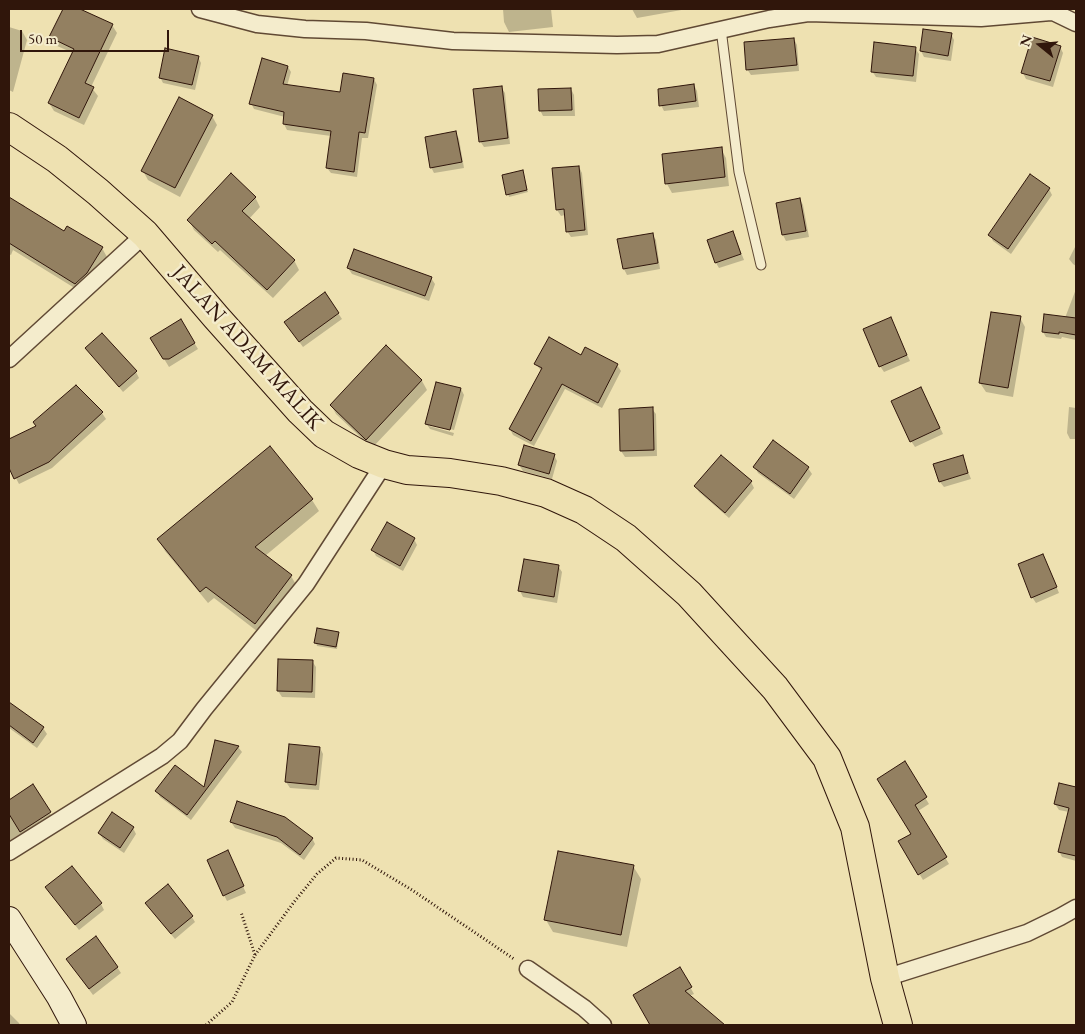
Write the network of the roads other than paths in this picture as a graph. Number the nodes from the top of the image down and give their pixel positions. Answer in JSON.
{"nodes":[{"id":1,"x":200,"y":9,"type":"edge"},
{"id":2,"x":1050,"y":10,"type":"edge"},
{"id":3,"x":1076,"y":23,"type":"edge"},
{"id":4,"x":721,"y":29,"type":"junction"},
{"id":5,"x":9,"y":127,"type":"edge"},
{"id":6,"x":145,"y":234,"type":"junction"},
{"id":7,"x":761,"y":265,"type":"dead end"},
{"id":8,"x":9,"y":359,"type":"edge"},
{"id":9,"x":384,"y":464,"type":"junction"},
{"id":10,"x":9,"y":852,"type":"edge"},
{"id":11,"x":1076,"y":908,"type":"edge"},
{"id":12,"x":9,"y":919,"type":"edge"},
{"id":13,"x":528,"y":968,"type":"road end"},
{"id":14,"x":885,"y":978,"type":"junction"},
{"id":15,"x":74,"y":1025,"type":"edge"},
{"id":16,"x":603,"y":1025,"type":"edge"},
{"id":17,"x":898,"y":1025,"type":"edge"}],
"edges":[{"from":1,"to":4,"type":"street"},
{"from":2,"to":3,"type":"street"},
{"from":2,"to":4,"type":"street"},
{"from":4,"to":7,"type":"lane"},
{"from":5,"to":6,"type":"highway","name":"JALAN ADAM MALIK"},
{"from":6,"to":8,"type":"street"},
{"from":6,"to":9,"type":"highway","name":"JALAN ADAM MALIK"},
{"from":9,"to":10,"type":"street"},
{"from":9,"to":14,"type":"highway","name":"JALAN ADAM MALIK"},
{"from":11,"to":14,"type":"street"},
{"from":12,"to":15,"type":"main road"},
{"from":13,"to":16,"type":"street"},
{"from":14,"to":17,"type":"highway","name":"JALAN ADAM MALIK"}]}
